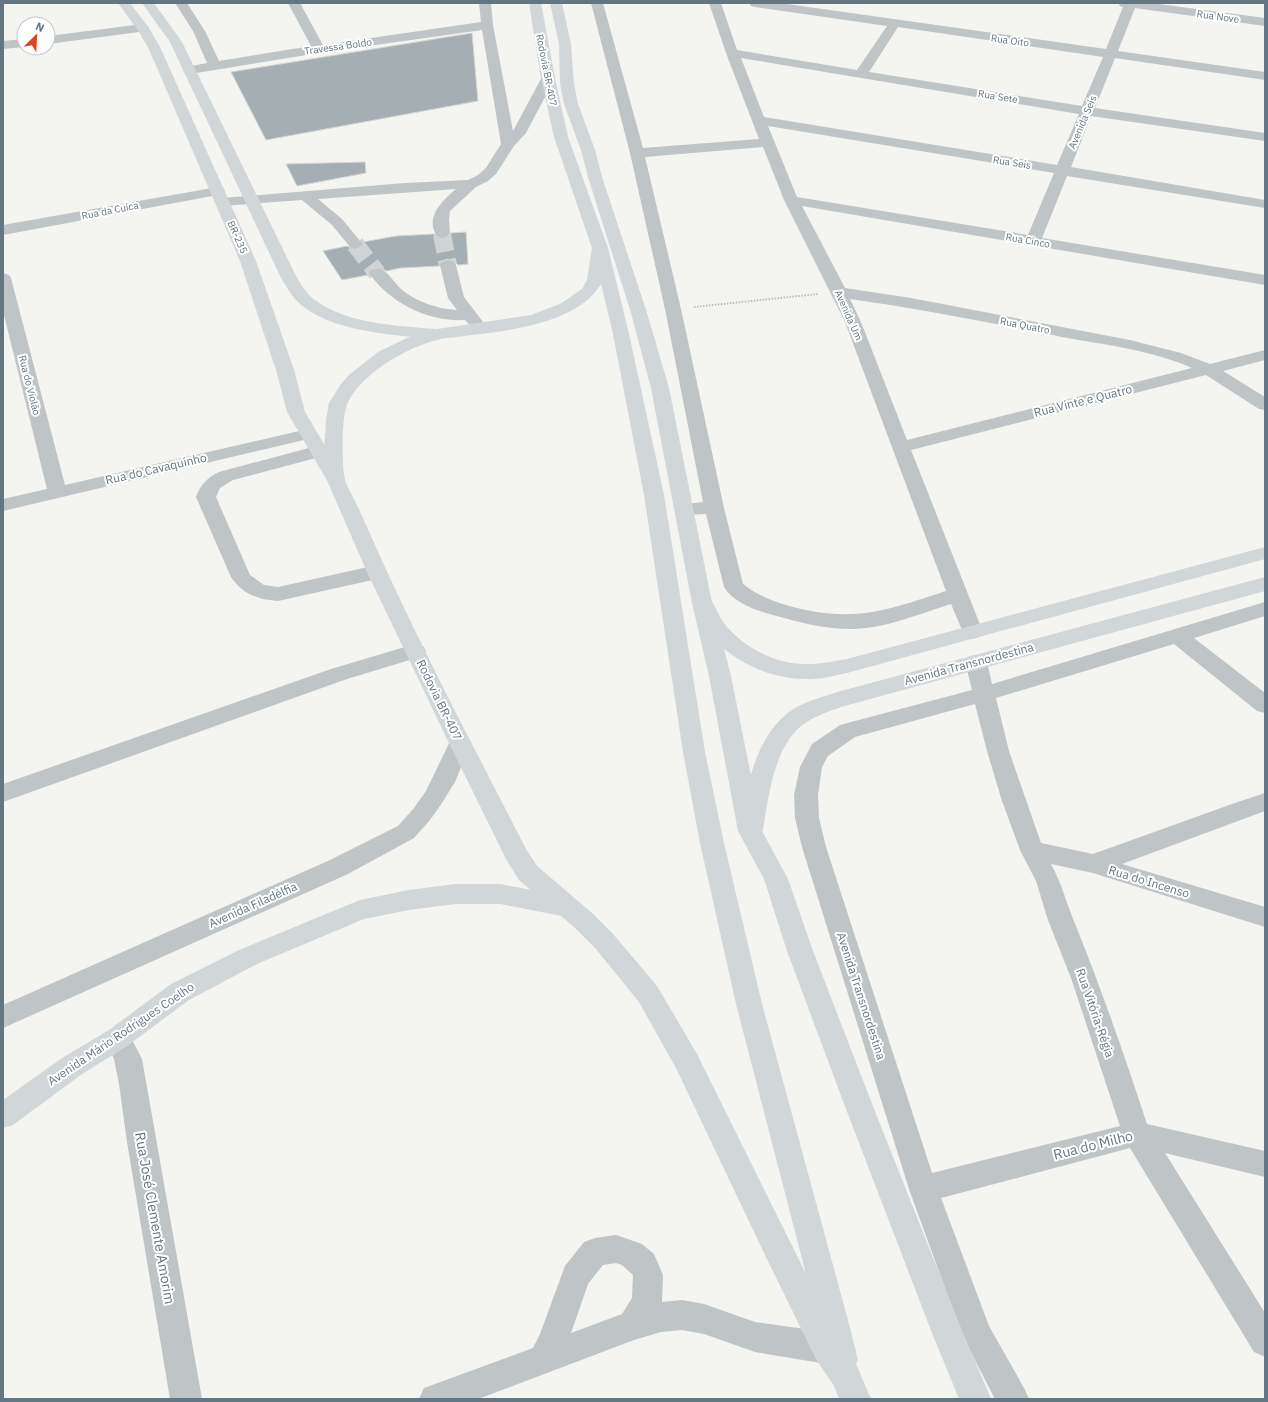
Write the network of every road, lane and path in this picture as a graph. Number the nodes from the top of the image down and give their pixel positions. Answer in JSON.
{"nodes":[{"id":1,"x":124,"y":3,"type":"edge"},
{"id":2,"x":148,"y":3,"type":"edge"},
{"id":3,"x":181,"y":3,"type":"edge"},
{"id":4,"x":294,"y":3,"type":"edge"},
{"id":5,"x":485,"y":3,"type":"edge"},
{"id":6,"x":535,"y":3,"type":"edge"},
{"id":7,"x":556,"y":3,"type":"edge"},
{"id":8,"x":597,"y":3,"type":"edge"},
{"id":9,"x":714,"y":3,"type":"edge"},
{"id":10,"x":755,"y":3,"type":"edge"},
{"id":11,"x":1128,"y":3,"type":"edge"},
{"id":12,"x":1265,"y":22,"type":"edge"},
{"id":13,"x":895,"y":23,"type":"junction"},
{"id":14,"x":487,"y":25,"type":"junction"},
{"id":15,"x":143,"y":28,"type":"junction"},
{"id":16,"x":56,"y":39,"type":"edge"},
{"id":17,"x":16,"y":44,"type":"edge"},
{"id":18,"x":3,"y":46,"type":"edge"},
{"id":19,"x":319,"y":49,"type":"junction"},
{"id":20,"x":732,"y":53,"type":"junction"},
{"id":21,"x":1110,"y":54,"type":"junction"},
{"id":22,"x":215,"y":66,"type":"junction"},
{"id":23,"x":190,"y":70,"type":"junction"},
{"id":24,"x":861,"y":74,"type":"junction"},
{"id":25,"x":1265,"y":76,"type":"edge"},
{"id":26,"x":548,"y":78,"type":"junction"},
{"id":27,"x":1086,"y":111,"type":"junction"},
{"id":28,"x":760,"y":120,"type":"junction"},
{"id":29,"x":1265,"y":137,"type":"edge"},
{"id":30,"x":768,"y":142,"type":"junction"},
{"id":31,"x":508,"y":144,"type":"junction"},
{"id":32,"x":637,"y":153,"type":"junction"},
{"id":33,"x":1062,"y":170,"type":"junction"},
{"id":34,"x":470,"y":184,"type":"junction"},
{"id":35,"x":306,"y":196,"type":"junction"},
{"id":36,"x":220,"y":197,"type":"junction"},
{"id":37,"x":253,"y":200,"type":"junction"},
{"id":38,"x":791,"y":200,"type":"junction"},
{"id":39,"x":1265,"y":204,"type":"edge"},
{"id":40,"x":3,"y":230,"type":"edge"},
{"id":41,"x":442,"y":234,"type":"tunnel mouth"},
{"id":42,"x":1033,"y":241,"type":"junction"},
{"id":43,"x":355,"y":244,"type":"tunnel mouth"},
{"id":44,"x":600,"y":248,"type":"junction"},
{"id":45,"x":448,"y":265,"type":"tunnel mouth"},
{"id":46,"x":377,"y":273,"type":"tunnel mouth"},
{"id":47,"x":3,"y":278,"type":"edge"},
{"id":48,"x":1265,"y":280,"type":"edge"},
{"id":49,"x":840,"y":292,"type":"junction"},
{"id":50,"x":673,"y":309,"type":"junction"},
{"id":51,"x":468,"y":315,"type":"junction"},
{"id":52,"x":482,"y":329,"type":"junction"},
{"id":53,"x":438,"y":334,"type":"junction"},
{"id":54,"x":1265,"y":355,"type":"edge"},
{"id":55,"x":1208,"y":369,"type":"junction"},
{"id":56,"x":1265,"y":406,"type":"edge"},
{"id":57,"x":308,"y":434,"type":"junction"},
{"id":58,"x":901,"y":447,"type":"junction"},
{"id":59,"x":320,"y":451,"type":"junction"},
{"id":60,"x":335,"y":478,"type":"junction"},
{"id":61,"x":58,"y":492,"type":"junction"},
{"id":62,"x":3,"y":505,"type":"edge"},
{"id":63,"x":714,"y":508,"type":"junction"},
{"id":64,"x":684,"y":509,"type":"junction"},
{"id":65,"x":1265,"y":553,"type":"edge"},
{"id":66,"x":377,"y":572,"type":"junction"},
{"id":67,"x":1265,"y":584,"type":"edge"},
{"id":68,"x":958,"y":594,"type":"junction"},
{"id":69,"x":702,"y":603,"type":"junction"},
{"id":70,"x":1265,"y":609,"type":"edge"},
{"id":71,"x":972,"y":632,"type":"junction"},
{"id":72,"x":1176,"y":635,"type":"junction"},
{"id":73,"x":415,"y":651,"type":"junction"},
{"id":74,"x":976,"y":662,"type":"junction"},
{"id":75,"x":984,"y":694,"type":"junction"},
{"id":76,"x":1265,"y":705,"type":"edge"},
{"id":77,"x":460,"y":743,"type":"junction"},
{"id":78,"x":3,"y":793,"type":"edge"},
{"id":79,"x":1265,"y":802,"type":"edge"},
{"id":80,"x":750,"y":831,"type":"junction"},
{"id":81,"x":1032,"y":850,"type":"junction"},
{"id":82,"x":1094,"y":864,"type":"junction"},
{"id":83,"x":567,"y":907,"type":"junction"},
{"id":84,"x":1265,"y":917,"type":"edge"},
{"id":85,"x":3,"y":1017,"type":"edge"},
{"id":86,"x":118,"y":1038,"type":"junction"},
{"id":87,"x":3,"y":1116,"type":"edge"},
{"id":88,"x":1137,"y":1134,"type":"junction"},
{"id":89,"x":1265,"y":1164,"type":"edge"},
{"id":90,"x":923,"y":1189,"type":"junction"},
{"id":91,"x":633,"y":1325,"type":"junction"},
{"id":92,"x":1265,"y":1340,"type":"edge"},
{"id":93,"x":827,"y":1348,"type":"junction"},
{"id":94,"x":543,"y":1360,"type":"junction"},
{"id":95,"x":850,"y":1387,"type":"edge"},
{"id":96,"x":186,"y":1399,"type":"edge"},
{"id":97,"x":435,"y":1399,"type":"edge"},
{"id":98,"x":975,"y":1399,"type":"edge"},
{"id":99,"x":1013,"y":1399,"type":"edge"}],
"edges":[{"from":1,"to":15,"type":"main road","name":"BR-235","number":"BR-235"},
{"from":2,"to":23,"type":"main road"},
{"from":3,"to":22,"type":"street"},
{"from":4,"to":19,"type":"street"},
{"from":5,"to":14,"type":"street"},
{"from":6,"to":26,"type":"main road","name":"Rodovia BR-407"},
{"from":7,"to":64,"type":"main road"},
{"from":8,"to":32,"type":"street"},
{"from":9,"to":20,"type":"street","name":"Avenida Um"},
{"from":10,"to":13,"type":"street","name":"Rua Oito"},
{"from":11,"to":12,"type":"street","name":"Rua Nove"},
{"from":11,"to":21,"type":"street","name":"Avenida Seis"},
{"from":13,"to":21,"type":"street","name":"Rua Oito"},
{"from":13,"to":24,"type":"street"},
{"from":14,"to":19,"type":"street","name":"Travessa Boldo"},
{"from":14,"to":31,"type":"street"},
{"from":15,"to":16,"type":"street"},
{"from":15,"to":36,"type":"main road","name":"BR-235","number":"BR-235"},
{"from":17,"to":18,"type":"street"},
{"from":19,"to":22,"type":"street","name":"Travessa Boldo"},
{"from":20,"to":24,"type":"street","name":"Rua Sete"},
{"from":20,"to":28,"type":"street","name":"Avenida Um"},
{"from":21,"to":25,"type":"street","name":"Rua Oito"},
{"from":21,"to":27,"type":"street","name":"Avenida Seis"},
{"from":22,"to":23,"type":"street","name":"Travessa Boldo"},
{"from":23,"to":37,"type":"main road"},
{"from":24,"to":27,"type":"street","name":"Rua Sete"},
{"from":26,"to":31,"type":"street"},
{"from":26,"to":44,"type":"main road","name":"Rodovia BR-407"},
{"from":27,"to":29,"type":"street","name":"Rua Sete"},
{"from":27,"to":33,"type":"street","name":"Avenida Seis"},
{"from":28,"to":30,"type":"street","name":"Avenida Um"},
{"from":28,"to":33,"type":"street","name":"Rua Seis"},
{"from":30,"to":32,"type":"street"},
{"from":30,"to":38,"type":"street","name":"Avenida Um"},
{"from":31,"to":34,"type":"street"},
{"from":32,"to":50,"type":"street"},
{"from":33,"to":39,"type":"street","name":"Rua Seis"},
{"from":33,"to":42,"type":"street","name":"Avenida Seis"},
{"from":34,"to":35,"type":"street","name":"Rua da Cuíca"},
{"from":34,"to":41,"type":"street"},
{"from":35,"to":37,"type":"street","name":"Rua da Cuíca"},
{"from":35,"to":43,"type":"street"},
{"from":36,"to":37,"type":"street","name":"Rua da Cuíca"},
{"from":36,"to":40,"type":"street","name":"Rua da Cuíca"},
{"from":36,"to":57,"type":"main road","name":"BR-235","number":"BR-235"},
{"from":37,"to":53,"type":"main road"},
{"from":38,"to":42,"type":"street","name":"Rua Cinco"},
{"from":38,"to":49,"type":"street","name":"Avenida Um"},
{"from":42,"to":48,"type":"street","name":"Rua Cinco"},
{"from":44,"to":52,"type":"main road"},
{"from":44,"to":95,"type":"main road","name":"Rodovia BR-407"},
{"from":45,"to":51,"type":"street"},
{"from":46,"to":51,"type":"street"},
{"from":47,"to":61,"type":"street","name":"Rua do Violão"},
{"from":49,"to":50,"type":"path"},
{"from":49,"to":55,"type":"street","name":"Rua Quatro"},
{"from":49,"to":58,"type":"street","name":"Avenida Um"},
{"from":50,"to":63,"type":"street"},
{"from":51,"to":52,"type":"street"},
{"from":52,"to":53,"type":"main road"},
{"from":53,"to":60,"type":"main road"},
{"from":54,"to":55,"type":"street","name":"Rua Vinte e Quatro"},
{"from":55,"to":56,"type":"street","name":"Rua Quatro"},
{"from":55,"to":58,"type":"street","name":"Rua Vinte e Quatro"},
{"from":57,"to":59,"type":"main road","name":"BR-235","number":"BR-235"},
{"from":57,"to":61,"type":"street","name":"Rua do Cavaquinho"},
{"from":58,"to":68,"type":"street","name":"Avenida Um"},
{"from":59,"to":60,"type":"main road","name":"BR-235","number":"BR-235"},
{"from":59,"to":66,"type":"street"},
{"from":60,"to":66,"type":"main road","name":"Rodovia BR-407"},
{"from":61,"to":62,"type":"street","name":"Rua do Cavaquinho"},
{"from":63,"to":64,"type":"street"},
{"from":63,"to":68,"type":"street"},
{"from":64,"to":69,"type":"main road"},
{"from":65,"to":71,"type":"main road"},
{"from":66,"to":73,"type":"main road","name":"Rodovia BR-407"},
{"from":67,"to":74,"type":"main road","name":"Avenida Transnordestina"},
{"from":68,"to":71,"type":"street","name":"Avenida Um"},
{"from":69,"to":71,"type":"main road"},
{"from":69,"to":80,"type":"main road"},
{"from":70,"to":72,"type":"street","name":"Avenida Transnordestina"},
{"from":72,"to":75,"type":"street","name":"Avenida Transnordestina"},
{"from":72,"to":76,"type":"street"},
{"from":73,"to":77,"type":"main road","name":"Rodovia BR-407"},
{"from":73,"to":78,"type":"street"},
{"from":74,"to":75,"type":"street","name":"Rua Vitória-Régia"},
{"from":74,"to":80,"type":"main road","name":"Avenida Transnordestina"},
{"from":75,"to":81,"type":"street","name":"Rua Vitória-Régia"},
{"from":75,"to":90,"type":"street","name":"Avenida Transnordestina"},
{"from":77,"to":83,"type":"main road","name":"Rodovia BR-407"},
{"from":77,"to":85,"type":"street","name":"Avenida Filadélfia"},
{"from":79,"to":82,"type":"street"},
{"from":80,"to":98,"type":"main road"},
{"from":81,"to":82,"type":"street","name":"Rua do Incenso"},
{"from":81,"to":88,"type":"street","name":"Rua Vitória-Régia"},
{"from":82,"to":84,"type":"street","name":"Rua do Incenso"},
{"from":83,"to":86,"type":"main road","name":"Avenida Mário Rodrigues Coelho"},
{"from":83,"to":93,"type":"main road","name":"Rodovia BR-407"},
{"from":86,"to":87,"type":"main road","name":"Avenida Mário Rodrigues Coelho"},
{"from":86,"to":96,"type":"street","name":"Rua José Clemente Amorim"},
{"from":88,"to":89,"type":"street","name":"Rua do Milho"},
{"from":88,"to":90,"type":"street","name":"Rua do Milho"},
{"from":88,"to":92,"type":"street","name":"Rua Vitória-Régia"},
{"from":90,"to":99,"type":"street","name":"Avenida Transnordestina"},
{"from":91,"to":93,"type":"street"},
{"from":91,"to":94,"type":"street"},
{"from":91,"to":94,"type":"street"},
{"from":93,"to":95,"type":"main road","name":"Rodovia BR-407"},
{"from":94,"to":97,"type":"street"}]}
